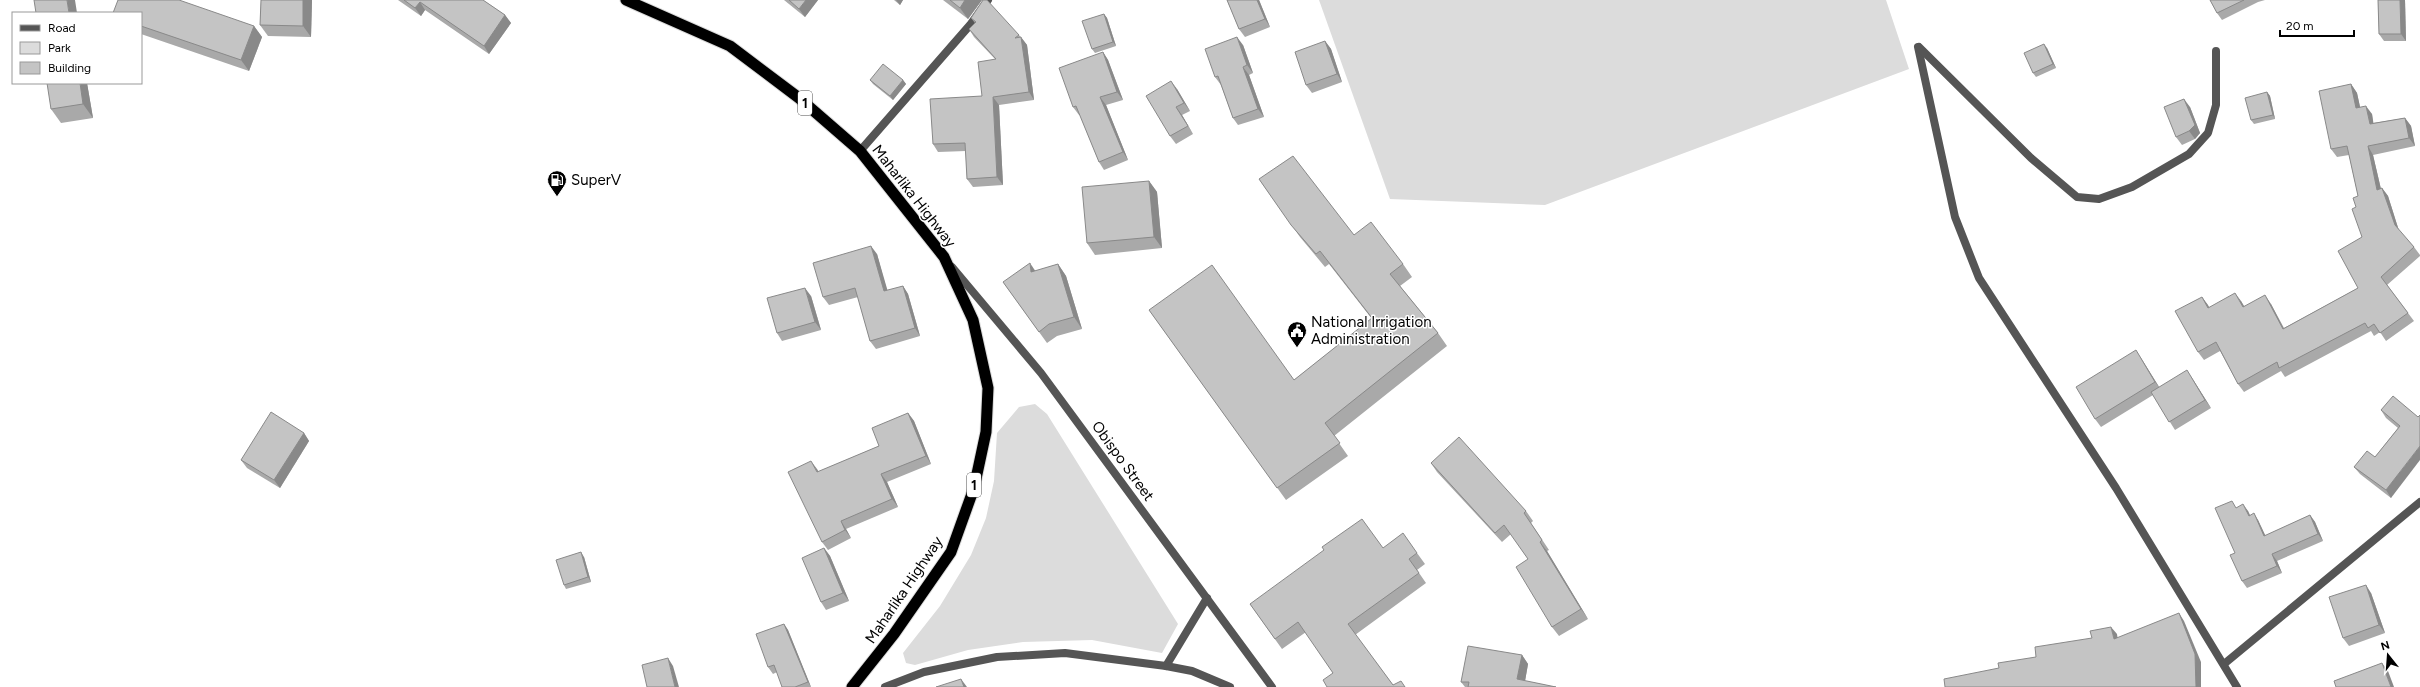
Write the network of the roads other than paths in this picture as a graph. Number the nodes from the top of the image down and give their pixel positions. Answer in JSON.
{"nodes":[{"id":1,"x":626,"y":0,"type":"edge"},
{"id":2,"x":988,"y":0,"type":"edge"},
{"id":3,"x":2216,"y":52,"type":"dead end"},
{"id":4,"x":860,"y":151,"type":"junction"},
{"id":5,"x":944,"y":257,"type":"junction"},
{"id":6,"x":2420,"y":502,"type":"edge"},
{"id":7,"x":1207,"y":598,"type":"junction"},
{"id":8,"x":2224,"y":664,"type":"junction"},
{"id":9,"x":1166,"y":666,"type":"junction"},
{"id":10,"x":852,"y":687,"type":"edge"},
{"id":11,"x":885,"y":687,"type":"edge"},
{"id":12,"x":1230,"y":687,"type":"edge"},
{"id":13,"x":1272,"y":687,"type":"edge"},
{"id":14,"x":2237,"y":687,"type":"edge"}],
"edges":[{"from":1,"to":4,"type":"highway","name":"Maharlika Highway","number":"1"},
{"from":2,"to":4,"type":"street"},
{"from":3,"to":8,"type":"street"},
{"from":4,"to":5,"type":"highway","name":"Maharlika Highway","number":"1"},
{"from":5,"to":7,"type":"street","name":"Obispo Street"},
{"from":5,"to":10,"type":"highway","name":"Maharlika Highway","number":"1"},
{"from":6,"to":8,"type":"street"},
{"from":7,"to":9,"type":"street"},
{"from":7,"to":13,"type":"street","name":"Obispo Street"},
{"from":8,"to":14,"type":"street"},
{"from":9,"to":11,"type":"street"},
{"from":9,"to":12,"type":"street"}]}
